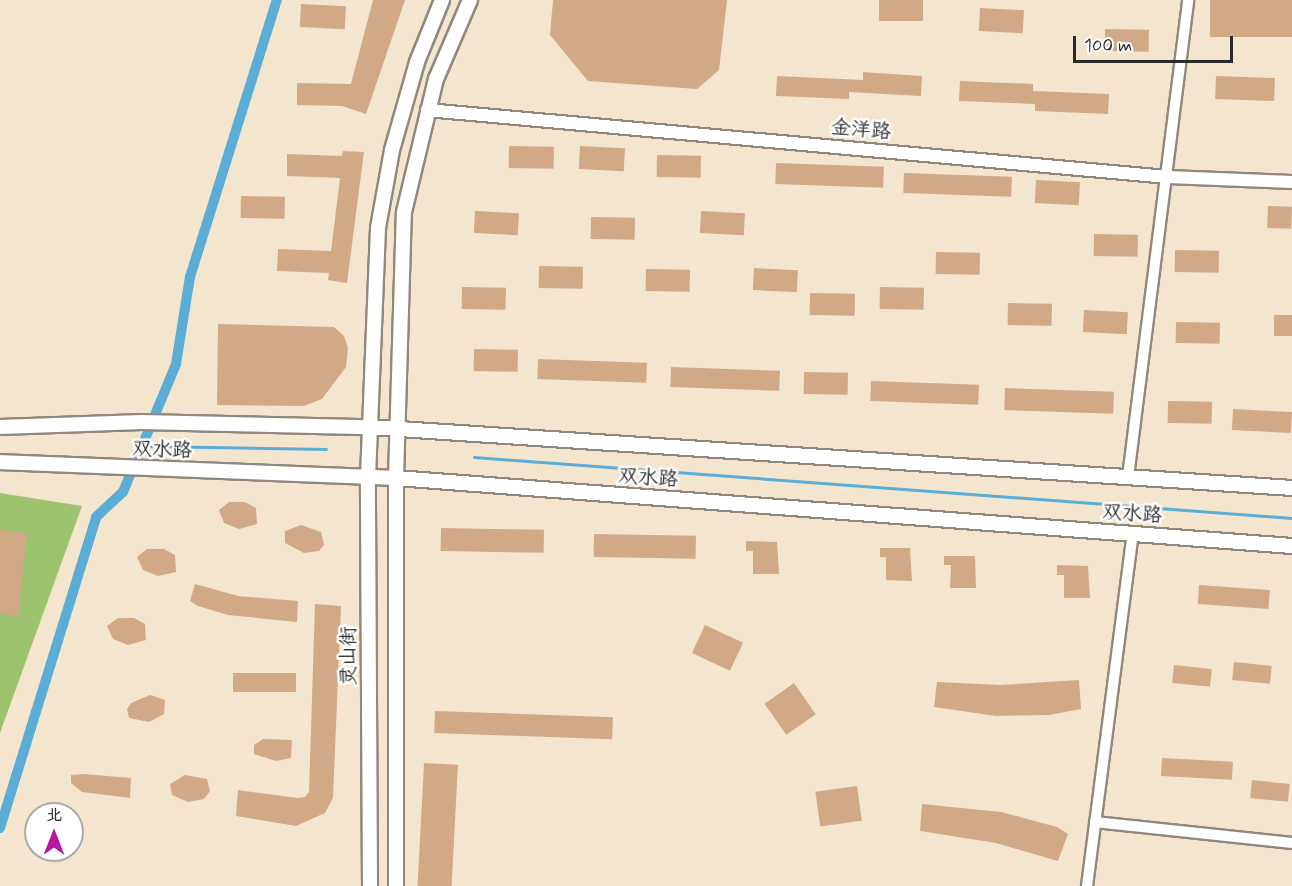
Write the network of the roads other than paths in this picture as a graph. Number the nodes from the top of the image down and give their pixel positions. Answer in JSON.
{"nodes":[{"id":1,"x":442,"y":0,"type":"edge"},
{"id":2,"x":470,"y":0,"type":"edge"},
{"id":3,"x":1188,"y":0,"type":"edge"},
{"id":4,"x":427,"y":110,"type":"junction"},
{"id":5,"x":1168,"y":177,"type":"junction"},
{"id":6,"x":1292,"y":182,"type":"edge"},
{"id":7,"x":0,"y":427,"type":"edge"},
{"id":8,"x":369,"y":427,"type":"junction"},
{"id":9,"x":397,"y":428,"type":"junction"},
{"id":10,"x":0,"y":462,"type":"edge"},
{"id":11,"x":368,"y":477,"type":"junction"},
{"id":12,"x":1128,"y":477,"type":"junction"},
{"id":13,"x":396,"y":478,"type":"junction"},
{"id":14,"x":1292,"y":488,"type":"edge"},
{"id":15,"x":1133,"y":534,"type":"junction"},
{"id":16,"x":1292,"y":546,"type":"edge"},
{"id":17,"x":1095,"y":822,"type":"junction"},
{"id":18,"x":1292,"y":843,"type":"edge"},
{"id":19,"x":370,"y":886,"type":"edge"},
{"id":20,"x":396,"y":886,"type":"edge"},
{"id":21,"x":1087,"y":886,"type":"edge"}],
"edges":[{"from":1,"to":8,"type":"main road","name":"灵山街"},
{"from":2,"to":4,"type":"main road"},
{"from":3,"to":5,"type":"street"},
{"from":4,"to":5,"type":"street","name":"金洋路"},
{"from":4,"to":9,"type":"main road"},
{"from":5,"to":6,"type":"street","name":"金洋路"},
{"from":5,"to":12,"type":"street"},
{"from":7,"to":8,"type":"main road","name":"双水路"},
{"from":8,"to":9,"type":"main road","name":"双水路"},
{"from":8,"to":11,"type":"main road","name":"灵山街"},
{"from":9,"to":12,"type":"main road","name":"双水路"},
{"from":9,"to":13,"type":"main road"},
{"from":10,"to":11,"type":"main road","name":"双水路"},
{"from":11,"to":13,"type":"main road","name":"双水路"},
{"from":11,"to":19,"type":"main road","name":"灵山街"},
{"from":12,"to":14,"type":"main road","name":"双水路"},
{"from":13,"to":15,"type":"main road","name":"双水路"},
{"from":13,"to":20,"type":"main road"},
{"from":15,"to":16,"type":"main road","name":"双水路"},
{"from":15,"to":17,"type":"street"},
{"from":17,"to":18,"type":"street"},
{"from":17,"to":21,"type":"street"}]}
